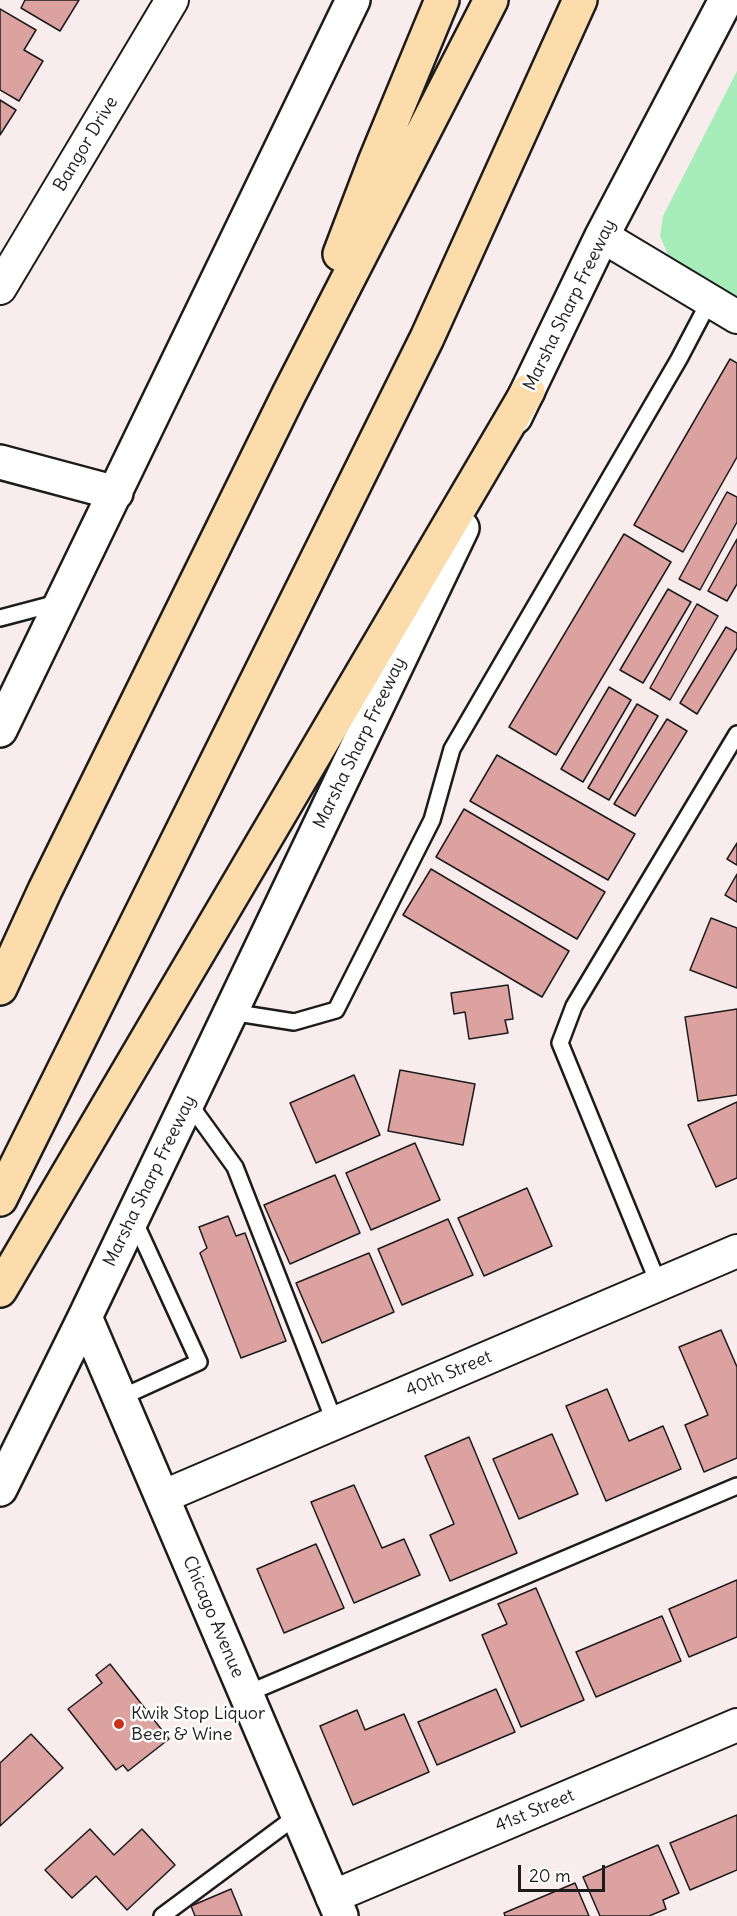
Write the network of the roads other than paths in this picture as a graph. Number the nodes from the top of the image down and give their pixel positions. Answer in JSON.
{"nodes":[{"id":1,"x":172,"y":0,"type":"edge"},
{"id":2,"x":353,"y":0,"type":"edge"},
{"id":3,"x":442,"y":0,"type":"edge"},
{"id":4,"x":491,"y":0,"type":"edge"},
{"id":5,"x":580,"y":0,"type":"edge"},
{"id":6,"x":726,"y":0,"type":"edge"},
{"id":7,"x":602,"y":236,"type":"junction"},
{"id":8,"x":0,"y":288,"type":"edge"},
{"id":9,"x":710,"y":300,"type":"junction"},
{"id":10,"x":737,"y":317,"type":"edge"},
{"id":11,"x":528,"y":391,"type":"junction"},
{"id":12,"x":289,"y":394,"type":"junction"},
{"id":13,"x":0,"y":462,"type":"edge"},
{"id":14,"x":116,"y":493,"type":"junction"},
{"id":15,"x":63,"y":602,"type":"junction"},
{"id":16,"x":0,"y":618,"type":"edge"},
{"id":17,"x":0,"y":730,"type":"edge"},
{"id":18,"x":737,"y":734,"type":"edge"},
{"id":19,"x":45,"y":890,"type":"junction"},
{"id":20,"x":0,"y":970,"type":"edge"},
{"id":21,"x":0,"y":988,"type":"edge"},
{"id":22,"x":231,"y":1012,"type":"junction"},
{"id":23,"x":188,"y":1102,"type":"junction"},
{"id":24,"x":0,"y":1199,"type":"edge"},
{"id":25,"x":133,"y":1217,"type":"junction"},
{"id":26,"x":737,"y":1251,"type":"edge"},
{"id":27,"x":659,"y":1285,"type":"junction"},
{"id":28,"x":0,"y":1290,"type":"edge"},
{"id":29,"x":85,"y":1317,"type":"junction"},
{"id":30,"x":120,"y":1398,"type":"junction"},
{"id":31,"x":335,"y":1423,"type":"junction"},
{"id":32,"x":737,"y":1486,"type":"edge"},
{"id":33,"x":0,"y":1489,"type":"edge"},
{"id":34,"x":162,"y":1497,"type":"junction"},
{"id":35,"x":246,"y":1694,"type":"junction"},
{"id":36,"x":737,"y":1725,"type":"edge"},
{"id":37,"x":298,"y":1815,"type":"junction"},
{"id":38,"x":337,"y":1906,"type":"edge"},
{"id":39,"x":162,"y":1916,"type":"edge"}],
"edges":[{"from":1,"to":8,"type":"street","name":"Bangor Drive"},
{"from":2,"to":14,"type":"main road"},
{"from":3,"to":12,"type":"highway"},
{"from":4,"to":12,"type":"highway"},
{"from":5,"to":24,"type":"highway"},
{"from":6,"to":7,"type":"main road","name":"Marsha Sharp Freeway"},
{"from":7,"to":9,"type":"street"},
{"from":7,"to":11,"type":"main road","name":"Marsha Sharp Freeway"},
{"from":9,"to":10,"type":"street"},
{"from":9,"to":22,"type":"lane"},
{"from":11,"to":22,"type":"main road","name":"Marsha Sharp Freeway"},
{"from":11,"to":28,"type":"highway"},
{"from":12,"to":19,"type":"highway"},
{"from":13,"to":14,"type":"main road"},
{"from":14,"to":15,"type":"main road"},
{"from":15,"to":16,"type":"lane"},
{"from":15,"to":17,"type":"main road"},
{"from":18,"to":27,"type":"lane"},
{"from":19,"to":20,"type":"highway"},
{"from":19,"to":21,"type":"highway"},
{"from":22,"to":23,"type":"main road","name":"Marsha Sharp Freeway"},
{"from":23,"to":25,"type":"main road","name":"Marsha Sharp Freeway"},
{"from":23,"to":31,"type":"lane"},
{"from":25,"to":29,"type":"main road","name":"Marsha Sharp Freeway"},
{"from":25,"to":30,"type":"lane"},
{"from":26,"to":27,"type":"street","name":"40th Street"},
{"from":27,"to":31,"type":"street","name":"40th Street"},
{"from":29,"to":30,"type":"main road","name":"Chicago Avenue"},
{"from":29,"to":33,"type":"main road","name":"Marsha Sharp Freeway"},
{"from":30,"to":34,"type":"main road","name":"Chicago Avenue"},
{"from":31,"to":34,"type":"street","name":"40th Street"},
{"from":32,"to":35,"type":"lane"},
{"from":34,"to":35,"type":"main road","name":"Chicago Avenue"},
{"from":35,"to":37,"type":"main road","name":"Chicago Avenue"},
{"from":36,"to":38,"type":"street","name":"41st Street"},
{"from":37,"to":38,"type":"main road","name":"Chicago Avenue"},
{"from":37,"to":39,"type":"lane"}]}
